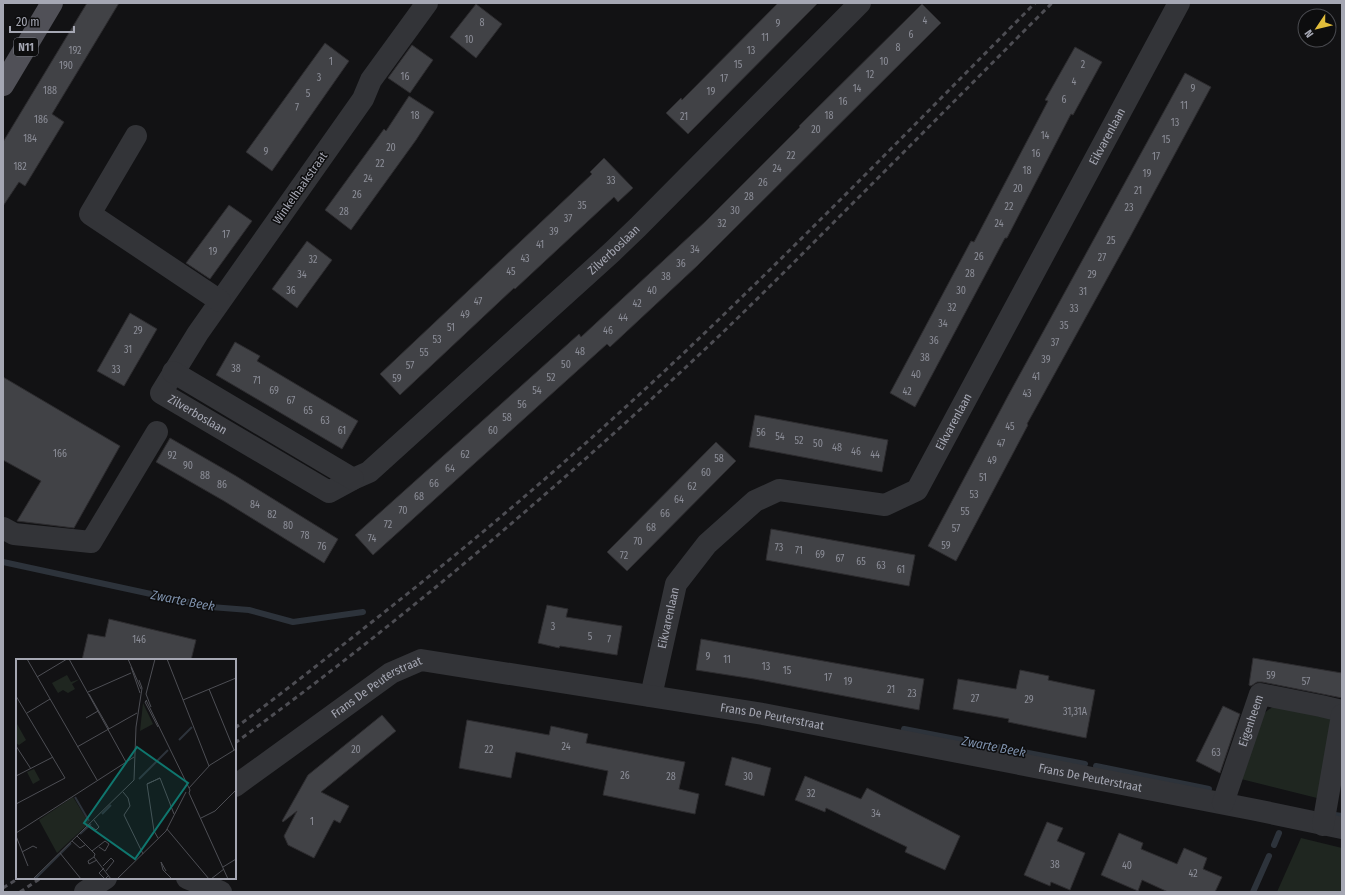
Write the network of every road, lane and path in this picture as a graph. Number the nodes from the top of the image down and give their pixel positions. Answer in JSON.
{"nodes":[{"id":1,"x":427,"y":3,"type":"edge"},
{"id":2,"x":860,"y":3,"type":"edge"},
{"id":3,"x":1178,"y":3,"type":"edge"},
{"id":4,"x":49,"y":5,"type":"edge"},
{"id":5,"x":3,"y":85,"type":"edge"},
{"id":6,"x":136,"y":136,"type":"dead end"},
{"id":7,"x":220,"y":302,"type":"junction"},
{"id":8,"x":173,"y":372,"type":"joint"},
{"id":9,"x":158,"y":432,"type":"dead end"},
{"id":10,"x":3,"y":528,"type":"edge"},
{"id":11,"x":651,"y":696,"type":"junction"},
{"id":12,"x":1342,"y":711,"type":"edge"},
{"id":13,"x":1342,"y":715,"type":"edge"},
{"id":14,"x":236,"y":785,"type":"edge"},
{"id":15,"x":1222,"y":803,"type":"junction"},
{"id":16,"x":1333,"y":827,"type":"edge"},
{"id":17,"x":104,"y":879,"type":"edge"},
{"id":18,"x":189,"y":879,"type":"edge"},
{"id":19,"x":85,"y":892,"type":"edge"},
{"id":20,"x":221,"y":892,"type":"edge"}],
"edges":[{"from":1,"to":7,"type":"street","name":"Winkelhaakstraat"},
{"from":2,"to":8,"type":"street","name":"Zilverboslaan"},
{"from":3,"to":11,"type":"street","name":"Eikvarenlaan"},
{"from":4,"to":5,"type":"main road","number":"N11"},
{"from":6,"to":7,"type":"street"},
{"from":7,"to":8,"type":"street","name":"Winkelhaakstraat"},
{"from":9,"to":10,"type":"street"},
{"from":11,"to":14,"type":"street","name":"Frans De Peuterstraat"},
{"from":11,"to":15,"type":"street","name":"Frans De Peuterstraat"},
{"from":12,"to":15,"type":"street","name":"Eigenheem"},
{"from":13,"to":16,"type":"street"},
{"from":15,"to":16,"type":"street","name":"Frans De Peuterstraat"},
{"from":17,"to":19,"type":"street"},
{"from":18,"to":20,"type":"street"}]}
